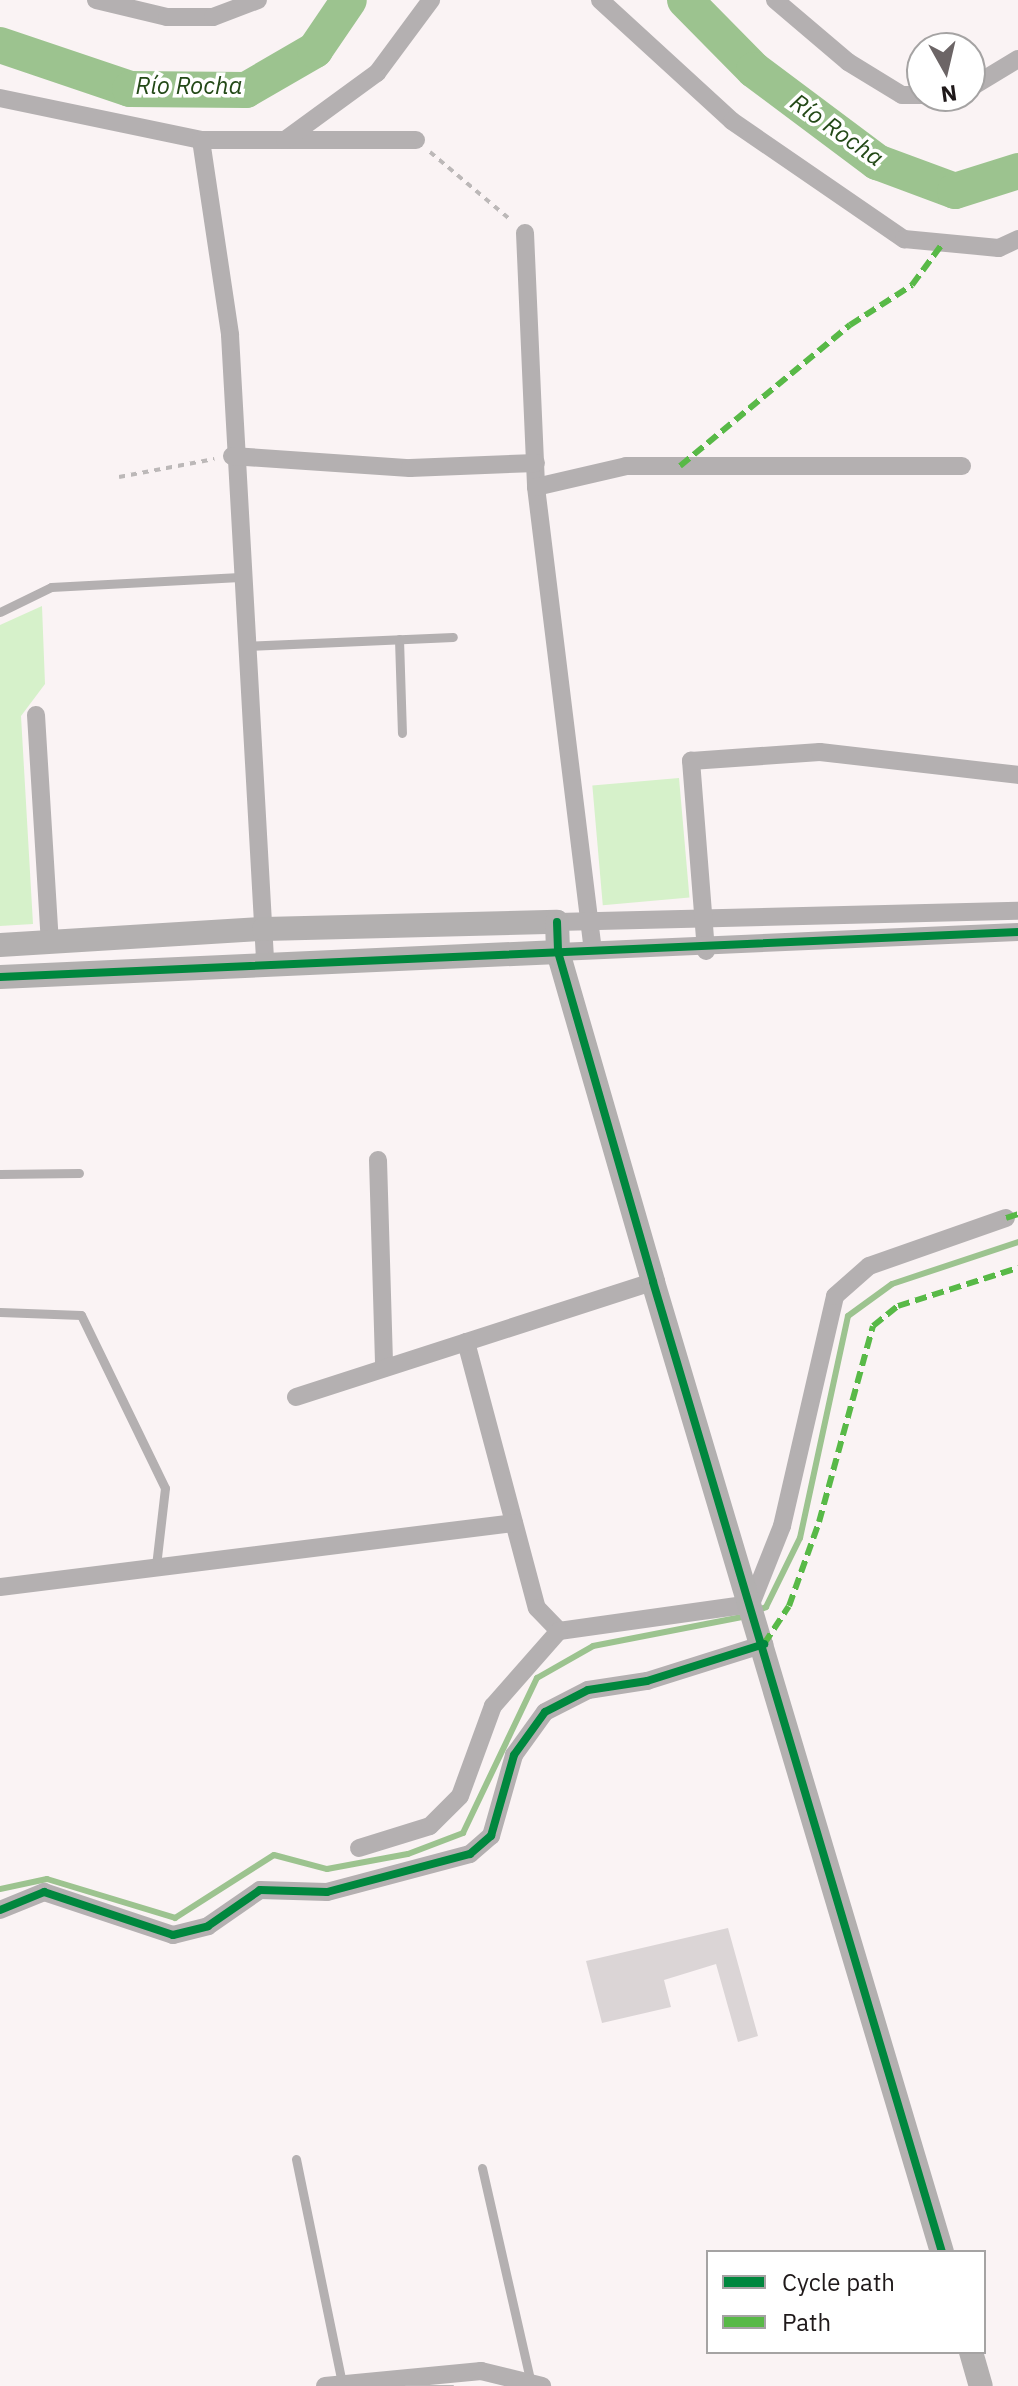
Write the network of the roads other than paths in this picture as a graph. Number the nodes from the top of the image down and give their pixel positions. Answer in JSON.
{"nodes":[{"id":1,"x":96,"y":0,"type":"edge"},
{"id":2,"x":258,"y":0,"type":"edge"},
{"id":3,"x":431,"y":0,"type":"edge"},
{"id":4,"x":600,"y":0,"type":"edge"},
{"id":5,"x":775,"y":0,"type":"edge"},
{"id":6,"x":1018,"y":59,"type":"edge"},
{"id":7,"x":986,"y":78,"type":"edge"},
{"id":8,"x":906,"y":95,"type":"edge"},
{"id":9,"x":0,"y":98,"type":"edge"},
{"id":10,"x":201,"y":140,"type":"junction"},
{"id":11,"x":416,"y":140,"type":"road end"},
{"id":12,"x":284,"y":141,"type":"junction"},
{"id":13,"x":525,"y":233,"type":"road end"},
{"id":14,"x":1018,"y":239,"type":"edge"},
{"id":15,"x":232,"y":456,"type":"junction"},
{"id":16,"x":536,"y":463,"type":"junction"},
{"id":17,"x":962,"y":466,"type":"dead end"},
{"id":18,"x":536,"y":487,"type":"junction"},
{"id":19,"x":240,"y":577,"type":"junction"},
{"id":20,"x":0,"y":612,"type":"edge"},
{"id":21,"x":453,"y":637,"type":"dead end"},
{"id":22,"x":399,"y":639,"type":"junction"},
{"id":23,"x":244,"y":646,"type":"junction"},
{"id":24,"x":36,"y":715,"type":"dead end"},
{"id":25,"x":402,"y":733,"type":"dead end"},
{"id":26,"x":1018,"y":775,"type":"edge"},
{"id":27,"x":1018,"y":911,"type":"edge"},
{"id":28,"x":703,"y":915,"type":"junction"},
{"id":29,"x":591,"y":921,"type":"junction"},
{"id":30,"x":557,"y":922,"type":"junction"},
{"id":31,"x":264,"y":929,"type":"junction"},
{"id":32,"x":1018,"y":932,"type":"edge"},
{"id":33,"x":50,"y":942,"type":"junction"},
{"id":34,"x":0,"y":945,"type":"edge"},
{"id":35,"x":593,"y":948,"type":"junction"},
{"id":36,"x":706,"y":951,"type":"junction"},
{"id":37,"x":558,"y":952,"type":"junction"},
{"id":38,"x":265,"y":960,"type":"junction"},
{"id":39,"x":0,"y":977,"type":"edge"},
{"id":40,"x":378,"y":1160,"type":"dead end"},
{"id":41,"x":79,"y":1173,"type":"dead end"},
{"id":42,"x":0,"y":1174,"type":"edge"},
{"id":43,"x":1006,"y":1218,"type":"dead end"},
{"id":44,"x":653,"y":1282,"type":"junction"},
{"id":45,"x":0,"y":1312,"type":"edge"},
{"id":46,"x":466,"y":1342,"type":"junction"},
{"id":47,"x":384,"y":1368,"type":"junction"},
{"id":48,"x":296,"y":1397,"type":"dead end"},
{"id":49,"x":514,"y":1523,"type":"junction"},
{"id":50,"x":156,"y":1566,"type":"junction"},
{"id":51,"x":0,"y":1587,"type":"edge"},
{"id":52,"x":755,"y":1619,"type":"junction"},
{"id":53,"x":559,"y":1631,"type":"junction"},
{"id":54,"x":359,"y":1848,"type":"dead end"},
{"id":55,"x":0,"y":1910,"type":"edge"},
{"id":56,"x":296,"y":2159,"type":"dead end"},
{"id":57,"x":482,"y":2168,"type":"dead end"},
{"id":58,"x":941,"y":2250,"type":"edge"},
{"id":59,"x":972,"y":2354,"type":"edge"},
{"id":60,"x":536,"y":2383,"type":"edge"},
{"id":61,"x":333,"y":2385,"type":"edge"},
{"id":62,"x":981,"y":2386,"type":"edge"}],
"edges":[{"from":1,"to":2,"type":"street"},
{"from":3,"to":12,"type":"street"},
{"from":4,"to":14,"type":"street"},
{"from":5,"to":8,"type":"street"},
{"from":6,"to":7,"type":"street"},
{"from":9,"to":10,"type":"street"},
{"from":10,"to":12,"type":"street"},
{"from":10,"to":15,"type":"street"},
{"from":11,"to":12,"type":"street"},
{"from":13,"to":16,"type":"street"},
{"from":15,"to":16,"type":"street"},
{"from":15,"to":19,"type":"street"},
{"from":16,"to":18,"type":"street"},
{"from":17,"to":18,"type":"street"},
{"from":18,"to":29,"type":"street"},
{"from":19,"to":20,"type":"lane"},
{"from":19,"to":23,"type":"street"},
{"from":21,"to":22,"type":"lane"},
{"from":22,"to":23,"type":"lane"},
{"from":22,"to":25,"type":"lane"},
{"from":23,"to":31,"type":"street"},
{"from":24,"to":33,"type":"street"},
{"from":26,"to":28,"type":"street"},
{"from":27,"to":28,"type":"street"},
{"from":28,"to":29,"type":"street"},
{"from":28,"to":36,"type":"street"},
{"from":29,"to":30,"type":"street"},
{"from":29,"to":35,"type":"street"},
{"from":30,"to":31,"type":"street"},
{"from":30,"to":37,"type":"street"},
{"from":31,"to":33,"type":"street"},
{"from":31,"to":38,"type":"street"},
{"from":32,"to":36,"type":"street"},
{"from":33,"to":34,"type":"street"},
{"from":35,"to":36,"type":"street"},
{"from":35,"to":37,"type":"street"},
{"from":37,"to":38,"type":"street"},
{"from":37,"to":44,"type":"street"},
{"from":38,"to":39,"type":"street"},
{"from":40,"to":47,"type":"street"},
{"from":41,"to":42,"type":"lane"},
{"from":43,"to":52,"type":"street"},
{"from":44,"to":46,"type":"street"},
{"from":44,"to":52,"type":"street"},
{"from":45,"to":50,"type":"lane"},
{"from":46,"to":47,"type":"street"},
{"from":46,"to":49,"type":"street"},
{"from":47,"to":48,"type":"street"},
{"from":49,"to":50,"type":"street"},
{"from":49,"to":53,"type":"street"},
{"from":50,"to":51,"type":"street"},
{"from":52,"to":53,"type":"street"},
{"from":52,"to":55,"type":"street"},
{"from":52,"to":58,"type":"street"},
{"from":53,"to":54,"type":"street"},
{"from":56,"to":61,"type":"lane"},
{"from":57,"to":60,"type":"lane"},
{"from":59,"to":62,"type":"street"},
{"from":60,"to":61,"type":"street"}]}
